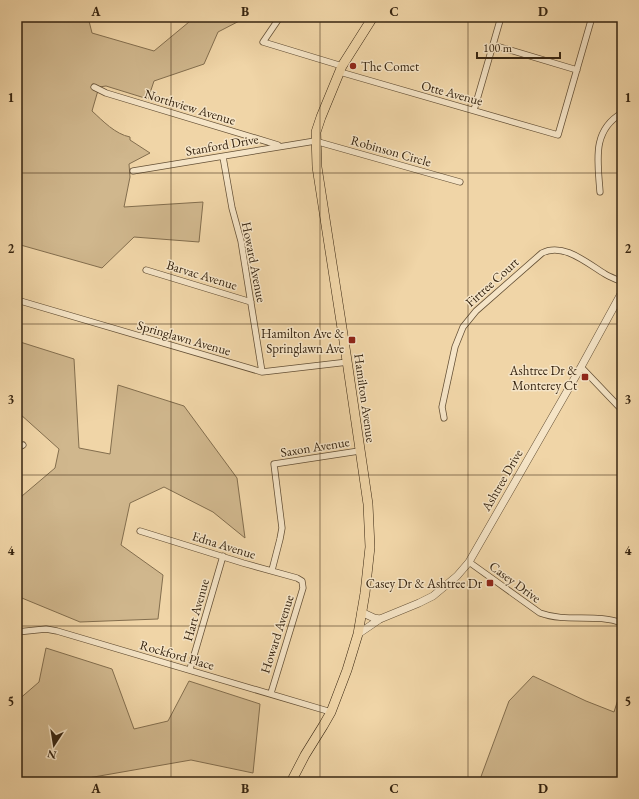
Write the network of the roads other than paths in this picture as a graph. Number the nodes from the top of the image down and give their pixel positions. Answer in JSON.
{"nodes":[{"id":1,"x":280,"y":17,"type":"edge"},
{"id":2,"x":374,"y":17,"type":"edge"},
{"id":3,"x":501,"y":17,"type":"edge"},
{"id":4,"x":592,"y":17,"type":"edge"},
{"id":5,"x":493,"y":45,"type":"junction"},
{"id":6,"x":341,"y":69,"type":"junction"},
{"id":7,"x":577,"y":70,"type":"junction"},
{"id":8,"x":94,"y":87,"type":"dead end"},
{"id":9,"x":474,"y":110,"type":"junction"},
{"id":10,"x":622,"y":113,"type":"edge"},
{"id":11,"x":316,"y":141,"type":"junction"},
{"id":12,"x":280,"y":146,"type":"junction"},
{"id":13,"x":223,"y":157,"type":"junction"},
{"id":14,"x":133,"y":171,"type":"dead end"},
{"id":15,"x":460,"y":182,"type":"dead end"},
{"id":16,"x":600,"y":192,"type":"dead end"},
{"id":17,"x":146,"y":270,"type":"dead end"},
{"id":18,"x":622,"y":282,"type":"edge"},
{"id":19,"x":622,"y":292,"type":"edge"},
{"id":20,"x":17,"y":300,"type":"edge"},
{"id":21,"x":251,"y":302,"type":"junction"},
{"id":22,"x":348,"y":362,"type":"junction"},
{"id":23,"x":581,"y":367,"type":"junction"},
{"id":24,"x":262,"y":372,"type":"junction"},
{"id":25,"x":622,"y":410,"type":"edge"},
{"id":26,"x":444,"y":418,"type":"dead end"},
{"id":27,"x":23,"y":445,"type":"dead end"},
{"id":28,"x":17,"y":448,"type":"edge"},
{"id":29,"x":359,"y":451,"type":"junction"},
{"id":30,"x":140,"y":531,"type":"dead end"},
{"id":31,"x":223,"y":556,"type":"junction"},
{"id":32,"x":469,"y":562,"type":"junction"},
{"id":33,"x":272,"y":570,"type":"junction"},
{"id":34,"x":302,"y":581,"type":"joint"},
{"id":35,"x":361,"y":612,"type":"junction"},
{"id":36,"x":380,"y":619,"type":"junction"},
{"id":37,"x":622,"y":622,"type":"edge"},
{"id":38,"x":17,"y":632,"type":"edge"},
{"id":39,"x":358,"y":634,"type":"junction"},
{"id":40,"x":190,"y":669,"type":"junction"},
{"id":41,"x":271,"y":693,"type":"junction"},
{"id":42,"x":331,"y":712,"type":"junction"},
{"id":43,"x":292,"y":782,"type":"edge"}],
"edges":[{"from":1,"to":6,"type":"street","name":"Otte Avenue"},
{"from":2,"to":6,"type":"main road","name":"Hamilton Avenue"},
{"from":3,"to":5,"type":"street"},
{"from":4,"to":7,"type":"street"},
{"from":5,"to":7,"type":"street"},
{"from":5,"to":9,"type":"street"},
{"from":6,"to":9,"type":"street","name":"Otte Avenue"},
{"from":6,"to":11,"type":"main road","name":"Hamilton Avenue"},
{"from":7,"to":9,"type":"street","name":"Otte Avenue"},
{"from":8,"to":12,"type":"street","name":"Northview Avenue"},
{"from":10,"to":16,"type":"street"},
{"from":11,"to":12,"type":"street","name":"Stanford Drive"},
{"from":11,"to":15,"type":"street","name":"Robinson Circle"},
{"from":11,"to":22,"type":"main road","name":"Hamilton Avenue"},
{"from":12,"to":13,"type":"street","name":"Stanford Drive"},
{"from":13,"to":14,"type":"street","name":"Stanford Drive"},
{"from":13,"to":21,"type":"street","name":"Howard Avenue"},
{"from":17,"to":21,"type":"street","name":"Barvac Avenue"},
{"from":18,"to":26,"type":"street","name":"Firtree Court"},
{"from":19,"to":23,"type":"street","name":"Ashtree Drive"},
{"from":20,"to":24,"type":"street","name":"Springlawn Avenue"},
{"from":21,"to":24,"type":"street","name":"Howard Avenue"},
{"from":22,"to":24,"type":"street","name":"Springlawn Avenue"},
{"from":22,"to":29,"type":"main road","name":"Hamilton Avenue"},
{"from":23,"to":25,"type":"street"},
{"from":23,"to":32,"type":"street","name":"Ashtree Drive"},
{"from":27,"to":28,"type":"street"},
{"from":29,"to":33,"type":"street","name":"Saxon Avenue"},
{"from":29,"to":35,"type":"main road","name":"Hamilton Avenue"},
{"from":30,"to":31,"type":"street","name":"Edna Avenue"},
{"from":31,"to":33,"type":"street","name":"Edna Avenue"},
{"from":31,"to":40,"type":"street","name":"Hart Avenue"},
{"from":32,"to":36,"type":"street","name":"Ashtree Drive"},
{"from":32,"to":37,"type":"street","name":"Casey Drive"},
{"from":33,"to":34,"type":"street","name":"Edna Avenue"},
{"from":34,"to":41,"type":"street","name":"Howard Avenue"},
{"from":35,"to":36,"type":"street"},
{"from":35,"to":39,"type":"main road","name":"Hamilton Avenue"},
{"from":36,"to":39,"type":"street","name":"Ashtree Drive"},
{"from":38,"to":40,"type":"street","name":"Rockford Place"},
{"from":39,"to":42,"type":"main road","name":"Hamilton Avenue"},
{"from":40,"to":41,"type":"street","name":"Rockford Place"},
{"from":41,"to":42,"type":"street","name":"Rockford Place"},
{"from":42,"to":43,"type":"main road","name":"Hamilton Avenue"}]}
